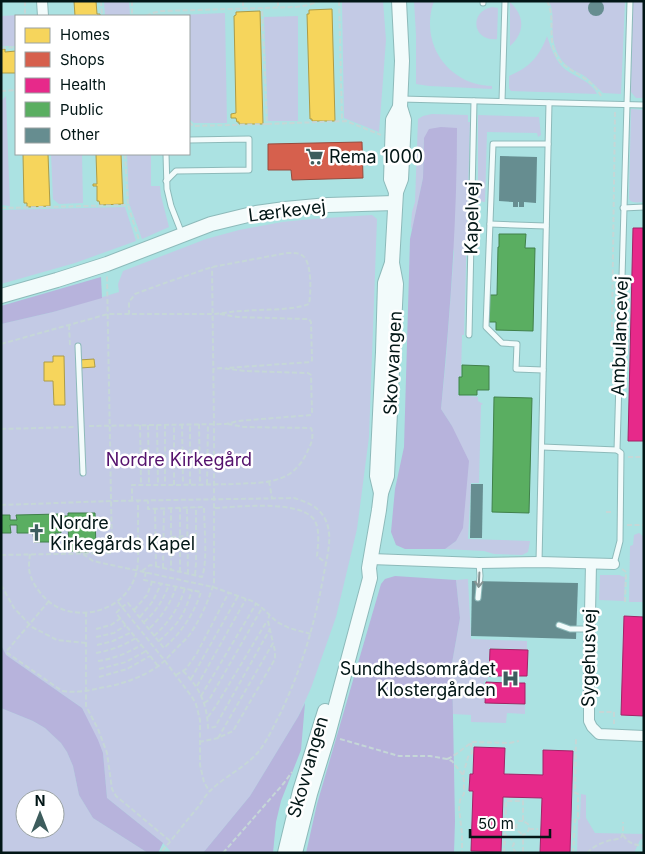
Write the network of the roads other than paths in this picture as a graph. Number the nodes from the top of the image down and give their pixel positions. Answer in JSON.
{"nodes":[{"id":1,"x":42,"y":1,"type":"edge"},
{"id":2,"x":399,"y":1,"type":"edge"},
{"id":3,"x":505,"y":1,"type":"edge"},
{"id":4,"x":630,"y":1,"type":"edge"},
{"id":5,"x":43,"y":15,"type":"edge"},
{"id":6,"x":474,"y":101,"type":"junction"},
{"id":7,"x":502,"y":102,"type":"junction"},
{"id":8,"x":400,"y":103,"type":"junction"},
{"id":9,"x":549,"y":103,"type":"junction"},
{"id":10,"x":627,"y":104,"type":"junction"},
{"id":11,"x":644,"y":105,"type":"edge"},
{"id":12,"x":190,"y":140,"type":"edge"},
{"id":13,"x":548,"y":144,"type":"junction"},
{"id":14,"x":166,"y":155,"type":"edge"},
{"id":15,"x":166,"y":181,"type":"junction"},
{"id":16,"x":396,"y":198,"type":"junction"},
{"id":17,"x":644,"y":207,"type":"edge"},
{"id":18,"x":624,"y":208,"type":"junction"},
{"id":19,"x":490,"y":224,"type":"junction"},
{"id":20,"x":546,"y":226,"type":"junction"},
{"id":21,"x":182,"y":235,"type":"junction"},
{"id":22,"x":1,"y":296,"type":"edge"},
{"id":23,"x":469,"y":335,"type":"dead end"},
{"id":24,"x":78,"y":346,"type":"road end"},
{"id":25,"x":543,"y":370,"type":"junction"},
{"id":26,"x":542,"y":447,"type":"junction"},
{"id":27,"x":616,"y":450,"type":"junction"},
{"id":28,"x":83,"y":473,"type":"dead end"},
{"id":29,"x":539,"y":562,"type":"junction"},
{"id":30,"x":370,"y":563,"type":"junction"},
{"id":31,"x":479,"y":563,"type":"junction"},
{"id":32,"x":591,"y":564,"type":"junction"},
{"id":33,"x":614,"y":564,"type":"joint"},
{"id":34,"x":478,"y":598,"type":"dead end"},
{"id":35,"x":559,"y":625,"type":"dead end"},
{"id":36,"x":589,"y":630,"type":"junction"},
{"id":37,"x":644,"y":736,"type":"edge"},
{"id":38,"x":285,"y":853,"type":"edge"},
{"id":39,"x":295,"y":853,"type":"edge"}],
"edges":[{"from":1,"to":5,"type":"street"},
{"from":2,"to":8,"type":"street","name":"Skovvangen"},
{"from":3,"to":7,"type":"lane"},
{"from":4,"to":10,"type":"lane","name":"Ambulancevej"},
{"from":6,"to":7,"type":"lane"},
{"from":6,"to":8,"type":"lane"},
{"from":6,"to":23,"type":"lane","name":"Kapelvej"},
{"from":7,"to":9,"type":"lane"},
{"from":8,"to":16,"type":"street","name":"Skovvangen"},
{"from":8,"to":16,"type":"street","name":"Skovvangen"},
{"from":9,"to":10,"type":"lane"},
{"from":9,"to":13,"type":"lane"},
{"from":10,"to":11,"type":"lane"},
{"from":10,"to":18,"type":"lane","name":"Ambulancevej"},
{"from":12,"to":15,"type":"lane"},
{"from":13,"to":19,"type":"lane"},
{"from":13,"to":20,"type":"lane"},
{"from":14,"to":15,"type":"lane"},
{"from":15,"to":21,"type":"lane"},
{"from":16,"to":21,"type":"street","name":"Lærkevej"},
{"from":16,"to":30,"type":"street","name":"Skovvangen"},
{"from":17,"to":18,"type":"lane"},
{"from":18,"to":27,"type":"lane","name":"Ambulancevej"},
{"from":19,"to":20,"type":"lane"},
{"from":19,"to":25,"type":"lane"},
{"from":20,"to":25,"type":"lane"},
{"from":21,"to":22,"type":"street","name":"Lærkevej"},
{"from":24,"to":28,"type":"lane"},
{"from":25,"to":26,"type":"lane"},
{"from":26,"to":27,"type":"lane"},
{"from":26,"to":29,"type":"lane"},
{"from":27,"to":33,"type":"lane"},
{"from":29,"to":31,"type":"street"},
{"from":29,"to":32,"type":"street"},
{"from":30,"to":31,"type":"street"},
{"from":30,"to":38,"type":"street","name":"Skovvangen"},
{"from":30,"to":39,"type":"street","name":"Skovvangen"},
{"from":31,"to":34,"type":"lane","one_way":true},
{"from":32,"to":33,"type":"street"},
{"from":32,"to":36,"type":"street","name":"Sygehusvej"},
{"from":35,"to":36,"type":"lane"},
{"from":36,"to":37,"type":"street","name":"Sygehusvej"}]}
